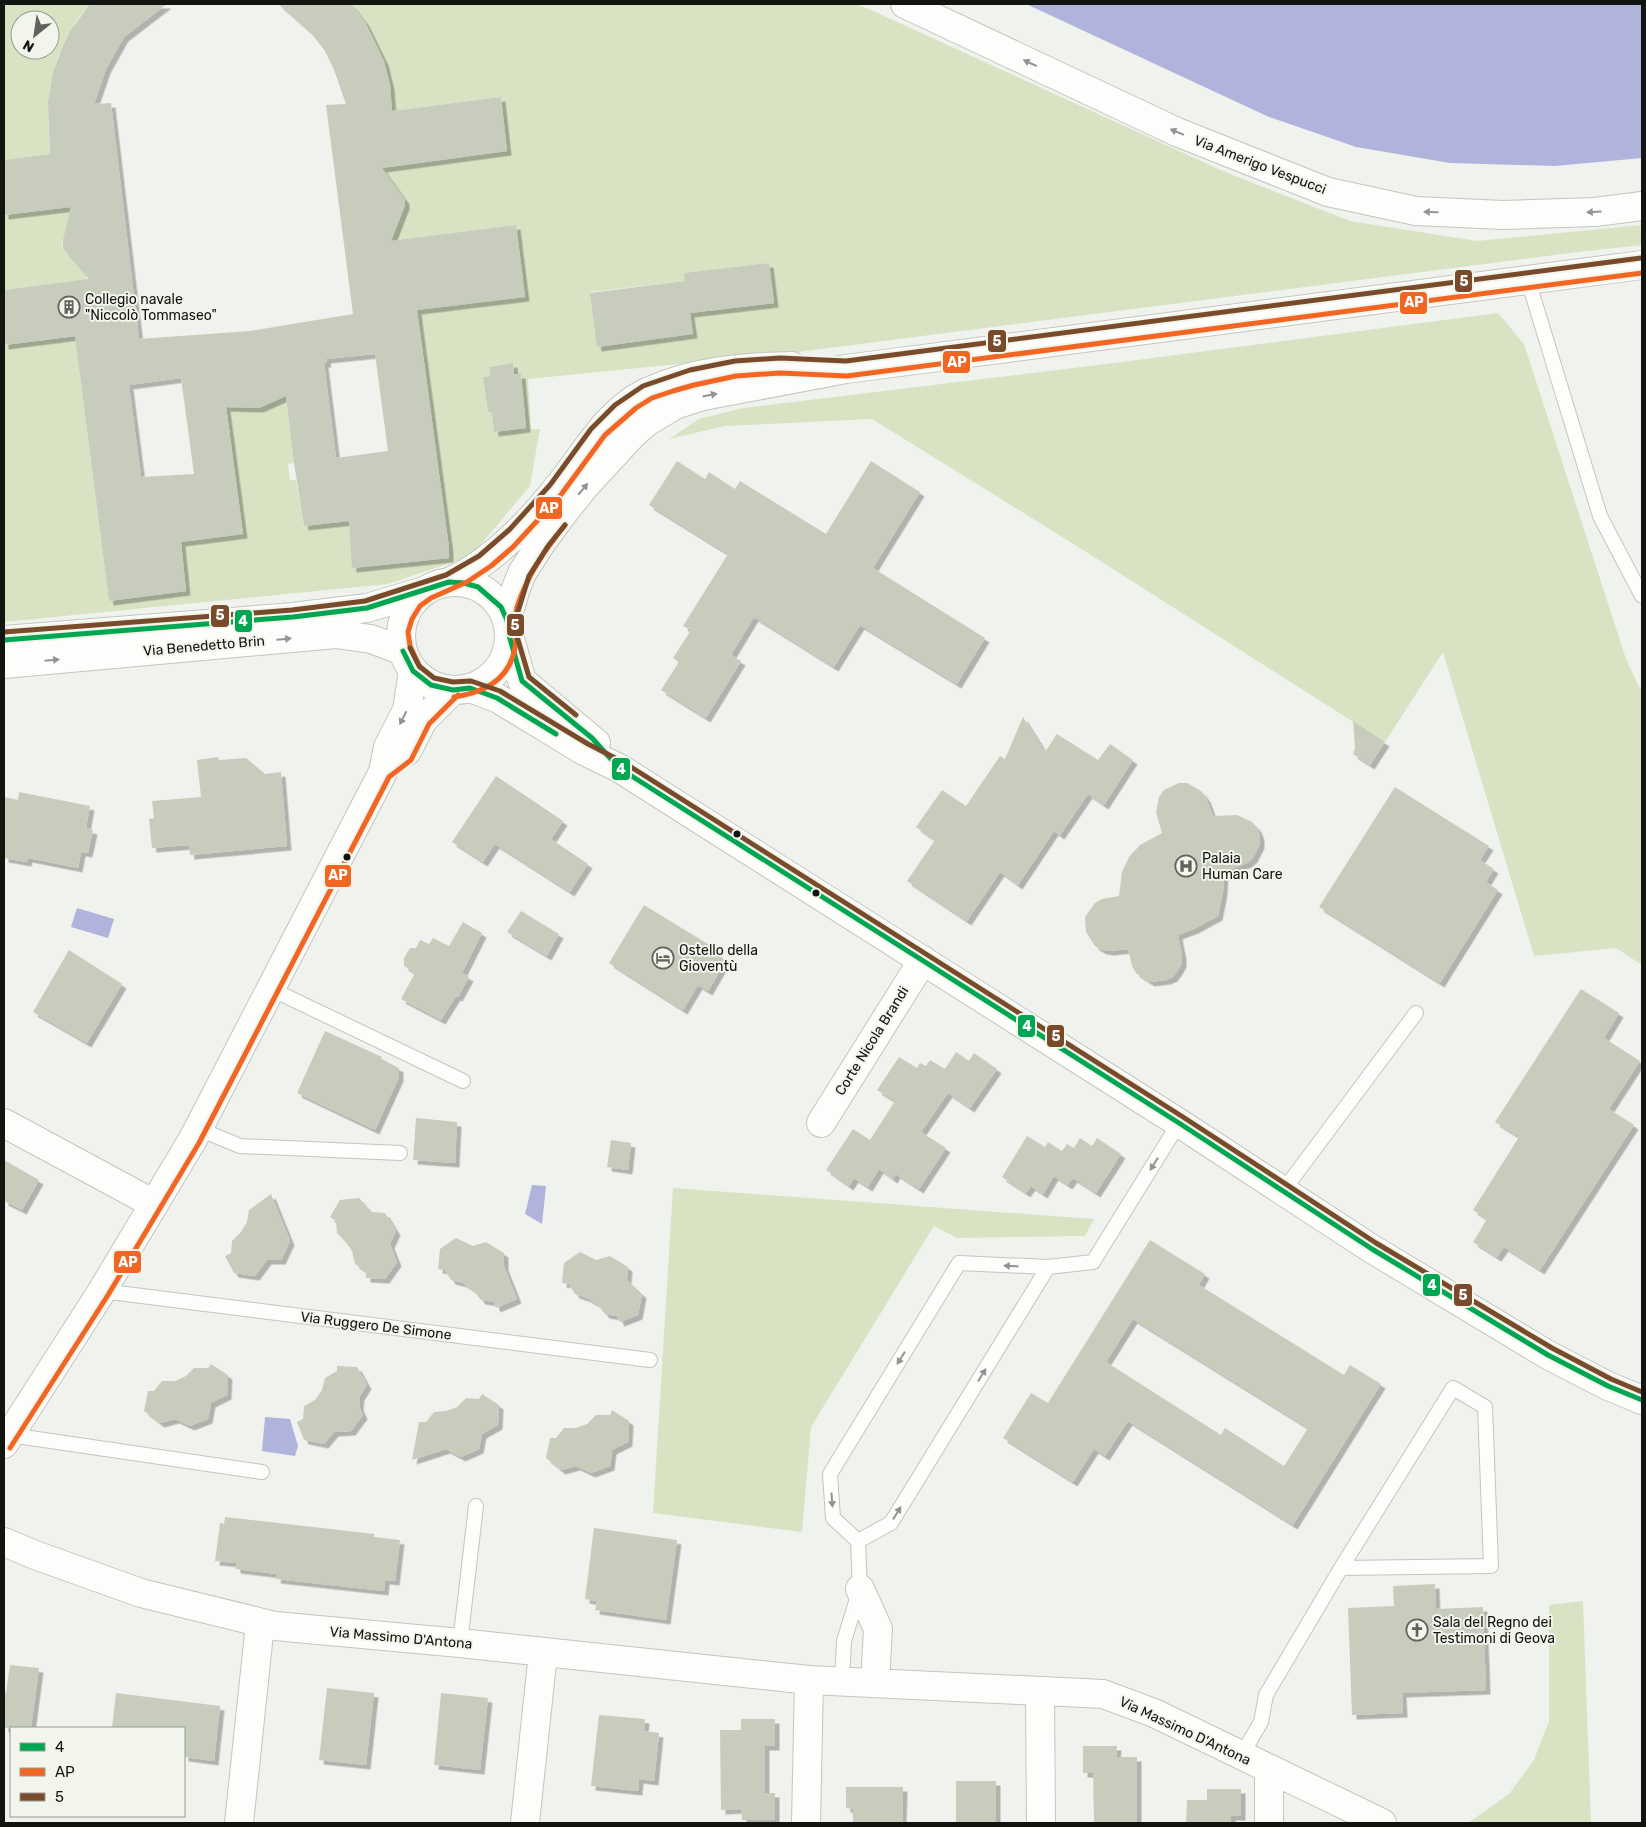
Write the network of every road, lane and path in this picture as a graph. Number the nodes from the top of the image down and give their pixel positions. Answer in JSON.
{"nodes":[{"id":1,"x":905,"y":4,"type":"edge"},
{"id":2,"x":1642,"y":206,"type":"edge"},
{"id":3,"x":1642,"y":265,"type":"edge"},
{"id":4,"x":1528,"y":280,"type":"junction"},
{"id":5,"x":846,"y":369,"type":"junction"},
{"id":6,"x":438,"y":586,"type":"junction"},
{"id":7,"x":1642,"y":596,"type":"edge"},
{"id":8,"x":508,"y":628,"type":"junction"},
{"id":9,"x":4,"y":640,"type":"edge"},
{"id":10,"x":408,"y":661,"type":"junction"},
{"id":11,"x":4,"y":664,"type":"edge"},
{"id":12,"x":461,"y":689,"type":"junction"},
{"id":13,"x":619,"y":768,"type":"junction"},
{"id":14,"x":383,"y":772,"type":"junction"},
{"id":15,"x":923,"y":960,"type":"junction"},
{"id":16,"x":271,"y":989,"type":"junction"},
{"id":17,"x":1416,"y":1013,"type":"dead end"},
{"id":18,"x":463,"y":1081,"type":"dead end"},
{"id":19,"x":4,"y":1123,"type":"edge"},
{"id":20,"x":821,"y":1123,"type":"dead end"},
{"id":21,"x":1179,"y":1123,"type":"junction"},
{"id":22,"x":199,"y":1129,"type":"junction"},
{"id":23,"x":400,"y":1153,"type":"dead end"},
{"id":24,"x":1283,"y":1191,"type":"junction"},
{"id":25,"x":154,"y":1204,"type":"junction"},
{"id":26,"x":1048,"y":1267,"type":"junction"},
{"id":27,"x":102,"y":1291,"type":"junction"},
{"id":28,"x":650,"y":1360,"type":"dead end"},
{"id":29,"x":1642,"y":1400,"type":"edge"},
{"id":30,"x":7,"y":1440,"type":"edge"},
{"id":31,"x":262,"y":1472,"type":"dead end"},
{"id":32,"x":476,"y":1506,"type":"dead end"},
{"id":33,"x":858,"y":1541,"type":"junction"},
{"id":34,"x":4,"y":1542,"type":"edge"},
{"id":35,"x":1341,"y":1568,"type":"junction"},
{"id":36,"x":860,"y":1589,"type":"junction"},
{"id":37,"x":260,"y":1624,"type":"junction"},
{"id":38,"x":460,"y":1643,"type":"junction"},
{"id":39,"x":543,"y":1653,"type":"junction"},
{"id":40,"x":809,"y":1680,"type":"junction"},
{"id":41,"x":842,"y":1681,"type":"junction"},
{"id":42,"x":875,"y":1683,"type":"junction"},
{"id":43,"x":1040,"y":1691,"type":"junction"},
{"id":44,"x":1241,"y":1756,"type":"junction"},
{"id":45,"x":1269,"y":1770,"type":"junction"},
{"id":46,"x":239,"y":1823,"type":"edge"},
{"id":47,"x":525,"y":1823,"type":"edge"},
{"id":48,"x":806,"y":1823,"type":"edge"},
{"id":49,"x":1041,"y":1823,"type":"edge"},
{"id":50,"x":1269,"y":1823,"type":"edge"},
{"id":51,"x":1382,"y":1823,"type":"edge"}],
"edges":[{"from":2,"to":1,"type":"street","name":"Via Amerigo Vespucci","one_way":true},
{"from":3,"to":4,"type":"street"},
{"from":4,"to":5,"type":"street"},
{"from":4,"to":7,"type":"lane"},
{"from":5,"to":6,"type":"street"},
{"from":8,"to":5,"type":"street","one_way":true},
{"from":6,"to":8,"type":"street"},
{"from":6,"to":9,"type":"street","name":"Via Benedetto Brin"},
{"from":6,"to":10,"type":"street"},
{"from":8,"to":12,"type":"street"},
{"from":8,"to":13,"type":"street"},
{"from":11,"to":10,"type":"street","name":"Via Benedetto Brin","one_way":true},
{"from":10,"to":12,"type":"street"},
{"from":10,"to":14,"type":"street","one_way":true},
{"from":12,"to":13,"type":"street"},
{"from":12,"to":14,"type":"street"},
{"from":13,"to":15,"type":"street"},
{"from":14,"to":16,"type":"street"},
{"from":15,"to":20,"type":"street","name":"Corte Nicola Brandi"},
{"from":15,"to":21,"type":"street"},
{"from":16,"to":18,"type":"lane"},
{"from":16,"to":22,"type":"street"},
{"from":17,"to":24,"type":"lane"},
{"from":19,"to":25,"type":"street"},
{"from":21,"to":24,"type":"street"},
{"from":21,"to":26,"type":"lane","one_way":true},
{"from":22,"to":23,"type":"lane"},
{"from":22,"to":25,"type":"street"},
{"from":24,"to":29,"type":"street"},
{"from":25,"to":27,"type":"street"},
{"from":33,"to":26,"type":"lane","one_way":true},
{"from":26,"to":33,"type":"lane","one_way":true},
{"from":27,"to":28,"type":"lane","name":"Via Ruggero De Simone"},
{"from":27,"to":30,"type":"street"},
{"from":30,"to":31,"type":"lane"},
{"from":32,"to":38,"type":"lane"},
{"from":33,"to":36,"type":"lane"},
{"from":34,"to":37,"type":"street","name":"Via Massimo D'Antona"},
{"from":35,"to":35,"type":"lane"},
{"from":35,"to":44,"type":"lane"},
{"from":36,"to":41,"type":"lane"},
{"from":36,"to":42,"type":"street"},
{"from":37,"to":38,"type":"street","name":"Via Massimo D'Antona"},
{"from":37,"to":46,"type":"street"},
{"from":38,"to":39,"type":"street","name":"Via Massimo D'Antona"},
{"from":39,"to":40,"type":"street","name":"Via Massimo D'Antona"},
{"from":39,"to":47,"type":"street"},
{"from":40,"to":41,"type":"street","name":"Via Massimo D'Antona"},
{"from":40,"to":48,"type":"street"},
{"from":41,"to":42,"type":"street","name":"Via Massimo D'Antona"},
{"from":42,"to":43,"type":"street","name":"Via Massimo D'Antona"},
{"from":43,"to":44,"type":"street","name":"Via Massimo D'Antona"},
{"from":43,"to":49,"type":"street"},
{"from":44,"to":45,"type":"street","name":"Via Massimo D'Antona"},
{"from":45,"to":50,"type":"street"},
{"from":45,"to":51,"type":"street","name":"Via Massimo D'Antona"}]}
